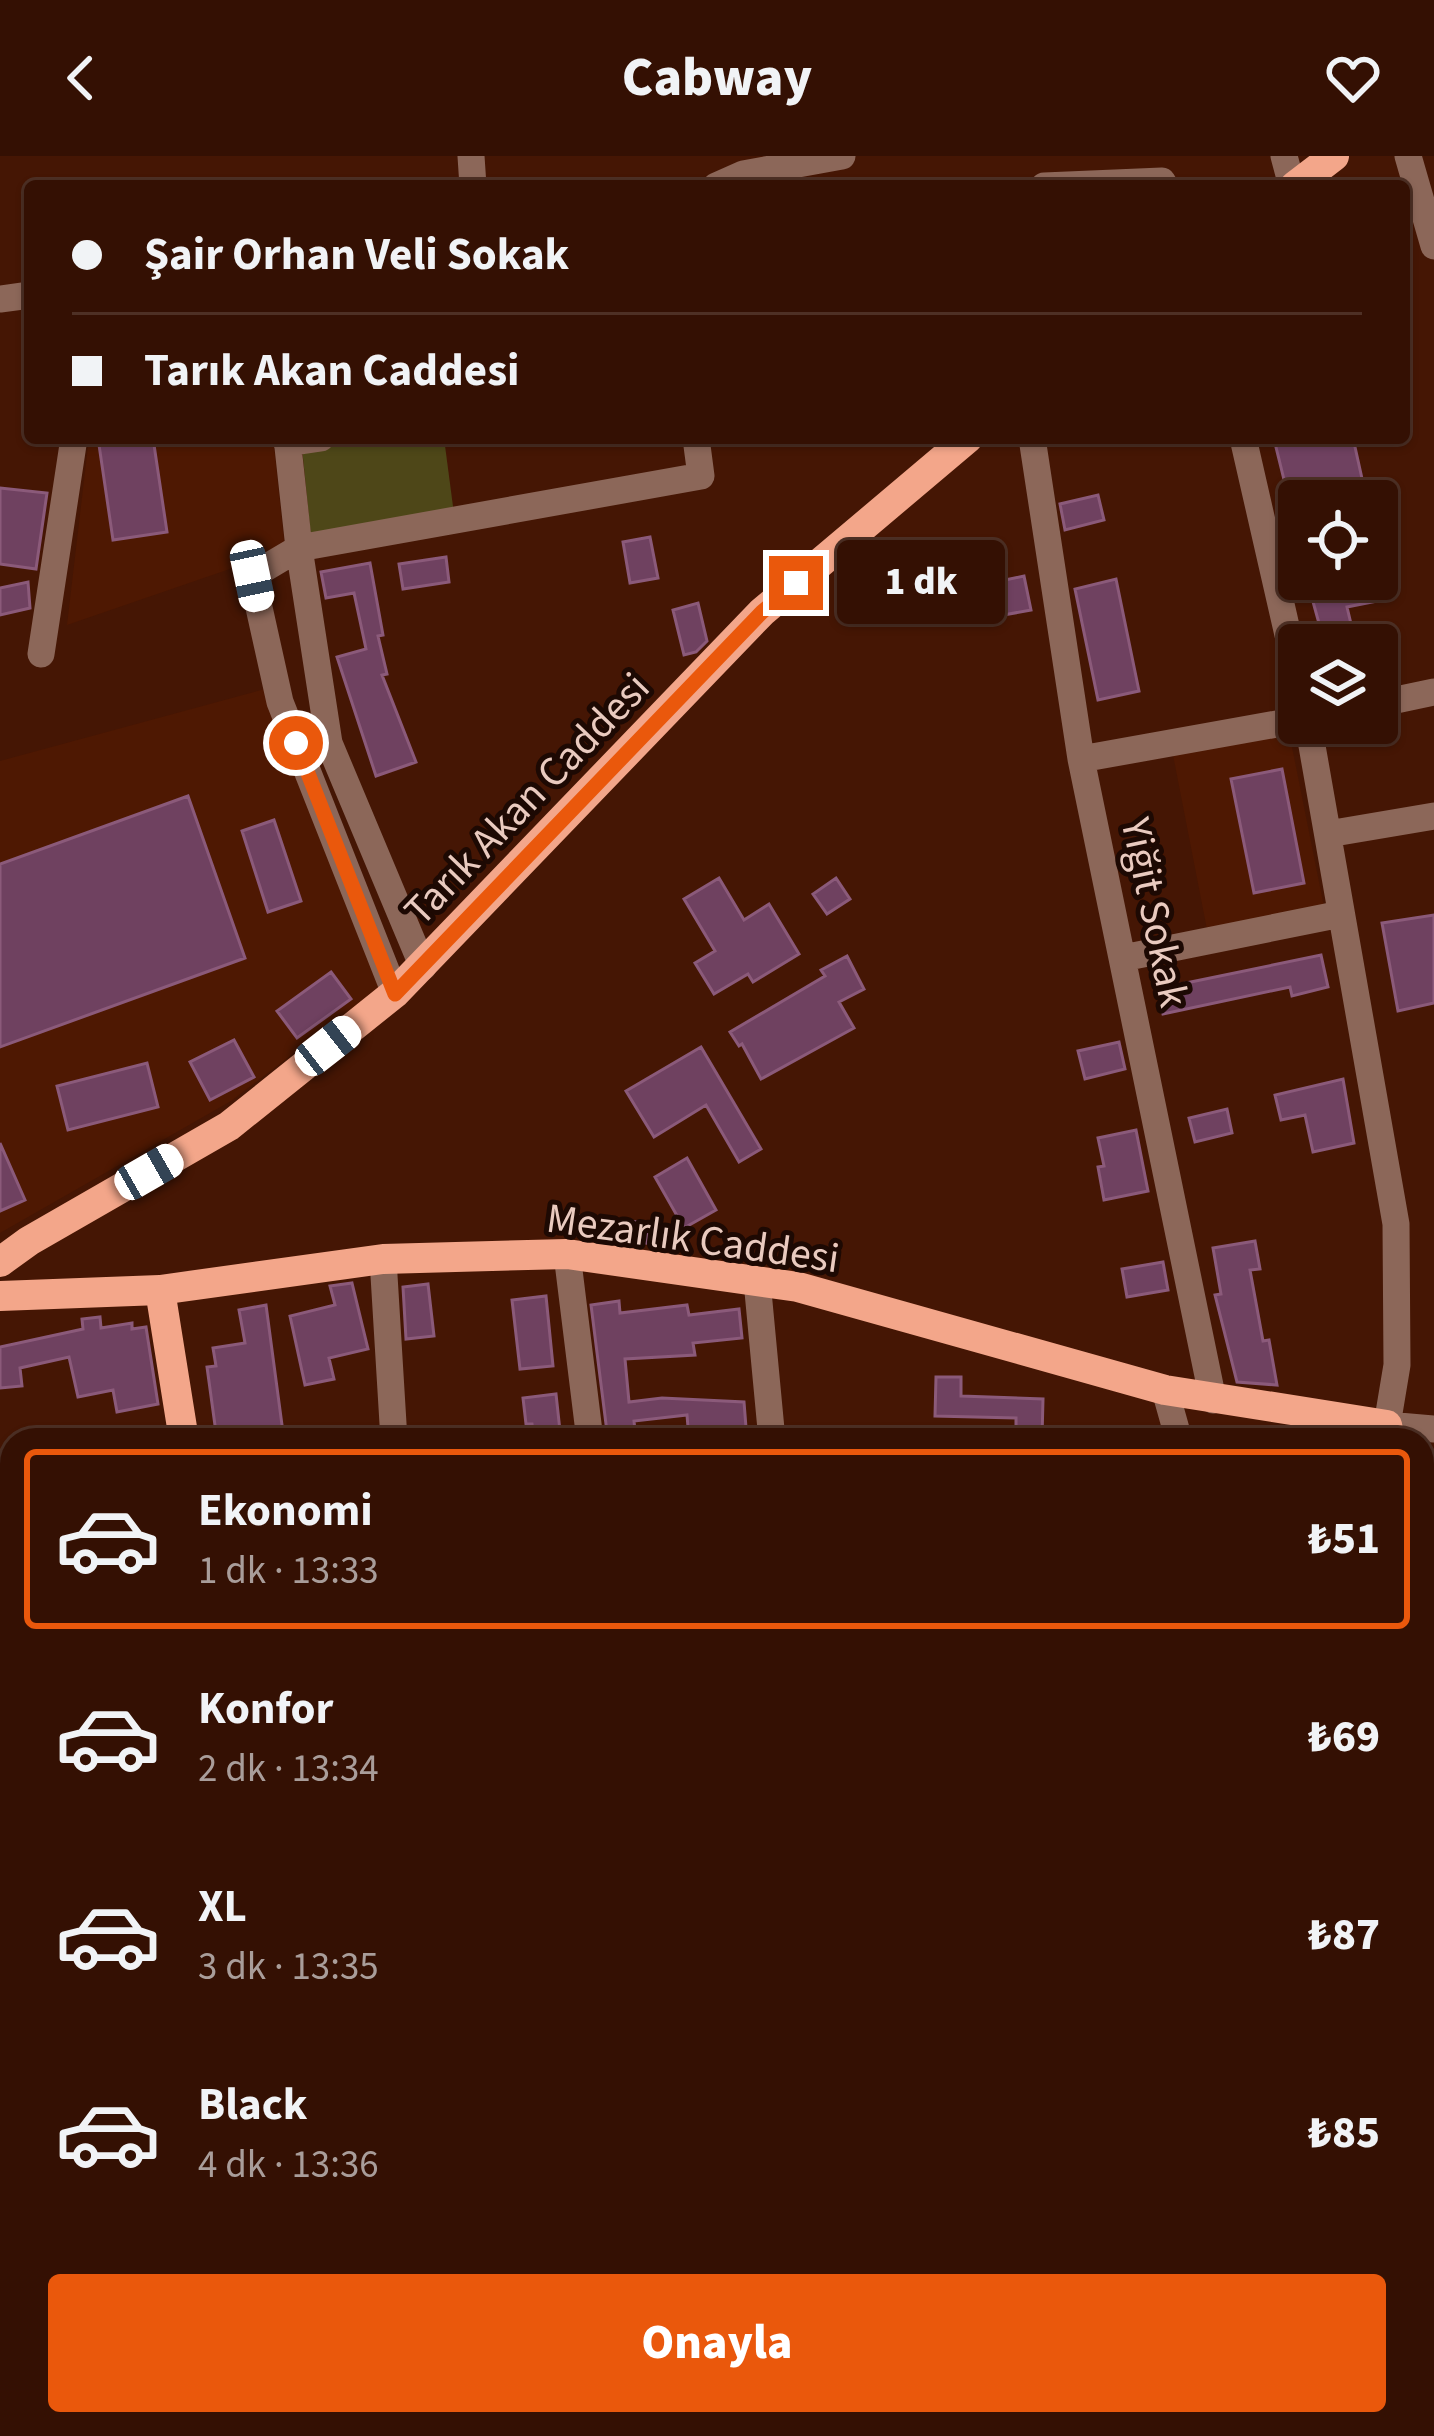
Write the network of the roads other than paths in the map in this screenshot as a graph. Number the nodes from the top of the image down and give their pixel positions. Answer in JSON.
{"nodes":[{"id":1,"x":842,"y":156,"type":"edge"},
{"id":2,"x":1334,"y":156,"type":"edge"},
{"id":3,"x":1408,"y":156,"type":"edge"},
{"id":4,"x":777,"y":162,"type":"edge"},
{"id":5,"x":730,"y":180,"type":"edge"},
{"id":6,"x":1301,"y":180,"type":"edge"},
{"id":7,"x":1425,"y":188,"type":"edge"},
{"id":8,"x":1434,"y":246,"type":"edge"},
{"id":9,"x":73,"y":444,"type":"edge"},
{"id":10,"x":287,"y":444,"type":"edge"},
{"id":11,"x":697,"y":444,"type":"edge"},
{"id":12,"x":961,"y":444,"type":"edge"},
{"id":13,"x":1033,"y":444,"type":"edge"},
{"id":14,"x":1244,"y":444,"type":"edge"},
{"id":15,"x":298,"y":548,"type":"junction"},
{"id":16,"x":1286,"y":624,"type":"edge"},
{"id":17,"x":41,"y":654,"type":"dead end"},
{"id":18,"x":317,"y":677,"type":"junction"},
{"id":19,"x":277,"y":687,"type":"junction"},
{"id":20,"x":1434,"y":692,"type":"edge"},
{"id":21,"x":1398,"y":700,"type":"edge"},
{"id":22,"x":1278,"y":724,"type":"edge"},
{"id":23,"x":1312,"y":744,"type":"edge"},
{"id":24,"x":1081,"y":759,"type":"junction"},
{"id":25,"x":1434,"y":816,"type":"edge"},
{"id":26,"x":1328,"y":834,"type":"junction"},
{"id":27,"x":1341,"y":914,"type":"junction"},
{"id":28,"x":1123,"y":958,"type":"junction"},
{"id":29,"x":423,"y":967,"type":"junction"},
{"id":30,"x":395,"y":994,"type":"junction"},
{"id":31,"x":567,"y":1254,"type":"junction"},
{"id":32,"x":383,"y":1259,"type":"junction"},
{"id":33,"x":0,"y":1262,"type":"edge"},
{"id":34,"x":757,"y":1281,"type":"junction"},
{"id":35,"x":160,"y":1290,"type":"junction"},
{"id":36,"x":0,"y":1297,"type":"edge"},
{"id":37,"x":1165,"y":1390,"type":"junction"},
{"id":38,"x":1213,"y":1400,"type":"junction"},
{"id":39,"x":182,"y":1428,"type":"edge"},
{"id":40,"x":393,"y":1428,"type":"edge"},
{"id":41,"x":589,"y":1428,"type":"edge"},
{"id":42,"x":771,"y":1428,"type":"edge"},
{"id":43,"x":1176,"y":1428,"type":"edge"},
{"id":44,"x":1366,"y":1428,"type":"edge"},
{"id":45,"x":1389,"y":1428,"type":"edge"}],
"edges":[{"from":1,"to":4,"type":"street"},
{"from":2,"to":6,"type":"main road"},
{"from":3,"to":7,"type":"street"},
{"from":4,"to":5,"type":"street"},
{"from":7,"to":8,"type":"street"},
{"from":9,"to":17,"type":"street"},
{"from":10,"to":15,"type":"street"},
{"from":11,"to":15,"type":"street"},
{"from":12,"to":29,"type":"main road","name":"Tarık Akan Caddesi"},
{"from":13,"to":24,"type":"street","name":"Yiğit Sokak"},
{"from":14,"to":16,"type":"street"},
{"from":15,"to":18,"type":"street"},
{"from":15,"to":19,"type":"street"},
{"from":18,"to":19,"type":"street"},
{"from":18,"to":29,"type":"street"},
{"from":19,"to":30,"type":"street"},
{"from":20,"to":21,"type":"street"},
{"from":22,"to":24,"type":"street"},
{"from":23,"to":26,"type":"street"},
{"from":24,"to":28,"type":"street","name":"Yiğit Sokak"},
{"from":25,"to":26,"type":"street"},
{"from":26,"to":27,"type":"street"},
{"from":27,"to":28,"type":"street"},
{"from":27,"to":45,"type":"street"},
{"from":28,"to":38,"type":"street","name":"Yiğit Sokak"},
{"from":29,"to":30,"type":"main road","name":"Tarık Akan Caddesi"},
{"from":30,"to":33,"type":"main road","name":"Tarık Akan Caddesi"},
{"from":31,"to":32,"type":"main road","name":"Mezarlık Caddesi"},
{"from":31,"to":34,"type":"main road","name":"Mezarlık Caddesi"},
{"from":31,"to":41,"type":"street"},
{"from":32,"to":35,"type":"main road","name":"Mezarlık Caddesi"},
{"from":32,"to":40,"type":"street"},
{"from":34,"to":37,"type":"main road","name":"Mezarlık Caddesi"},
{"from":34,"to":42,"type":"street"},
{"from":35,"to":36,"type":"main road","name":"Mezarlık Caddesi"},
{"from":35,"to":39,"type":"main road"},
{"from":37,"to":38,"type":"main road","name":"Mezarlık Caddesi"},
{"from":37,"to":43,"type":"street"},
{"from":38,"to":44,"type":"main road","name":"Mezarlık Caddesi"}]}
